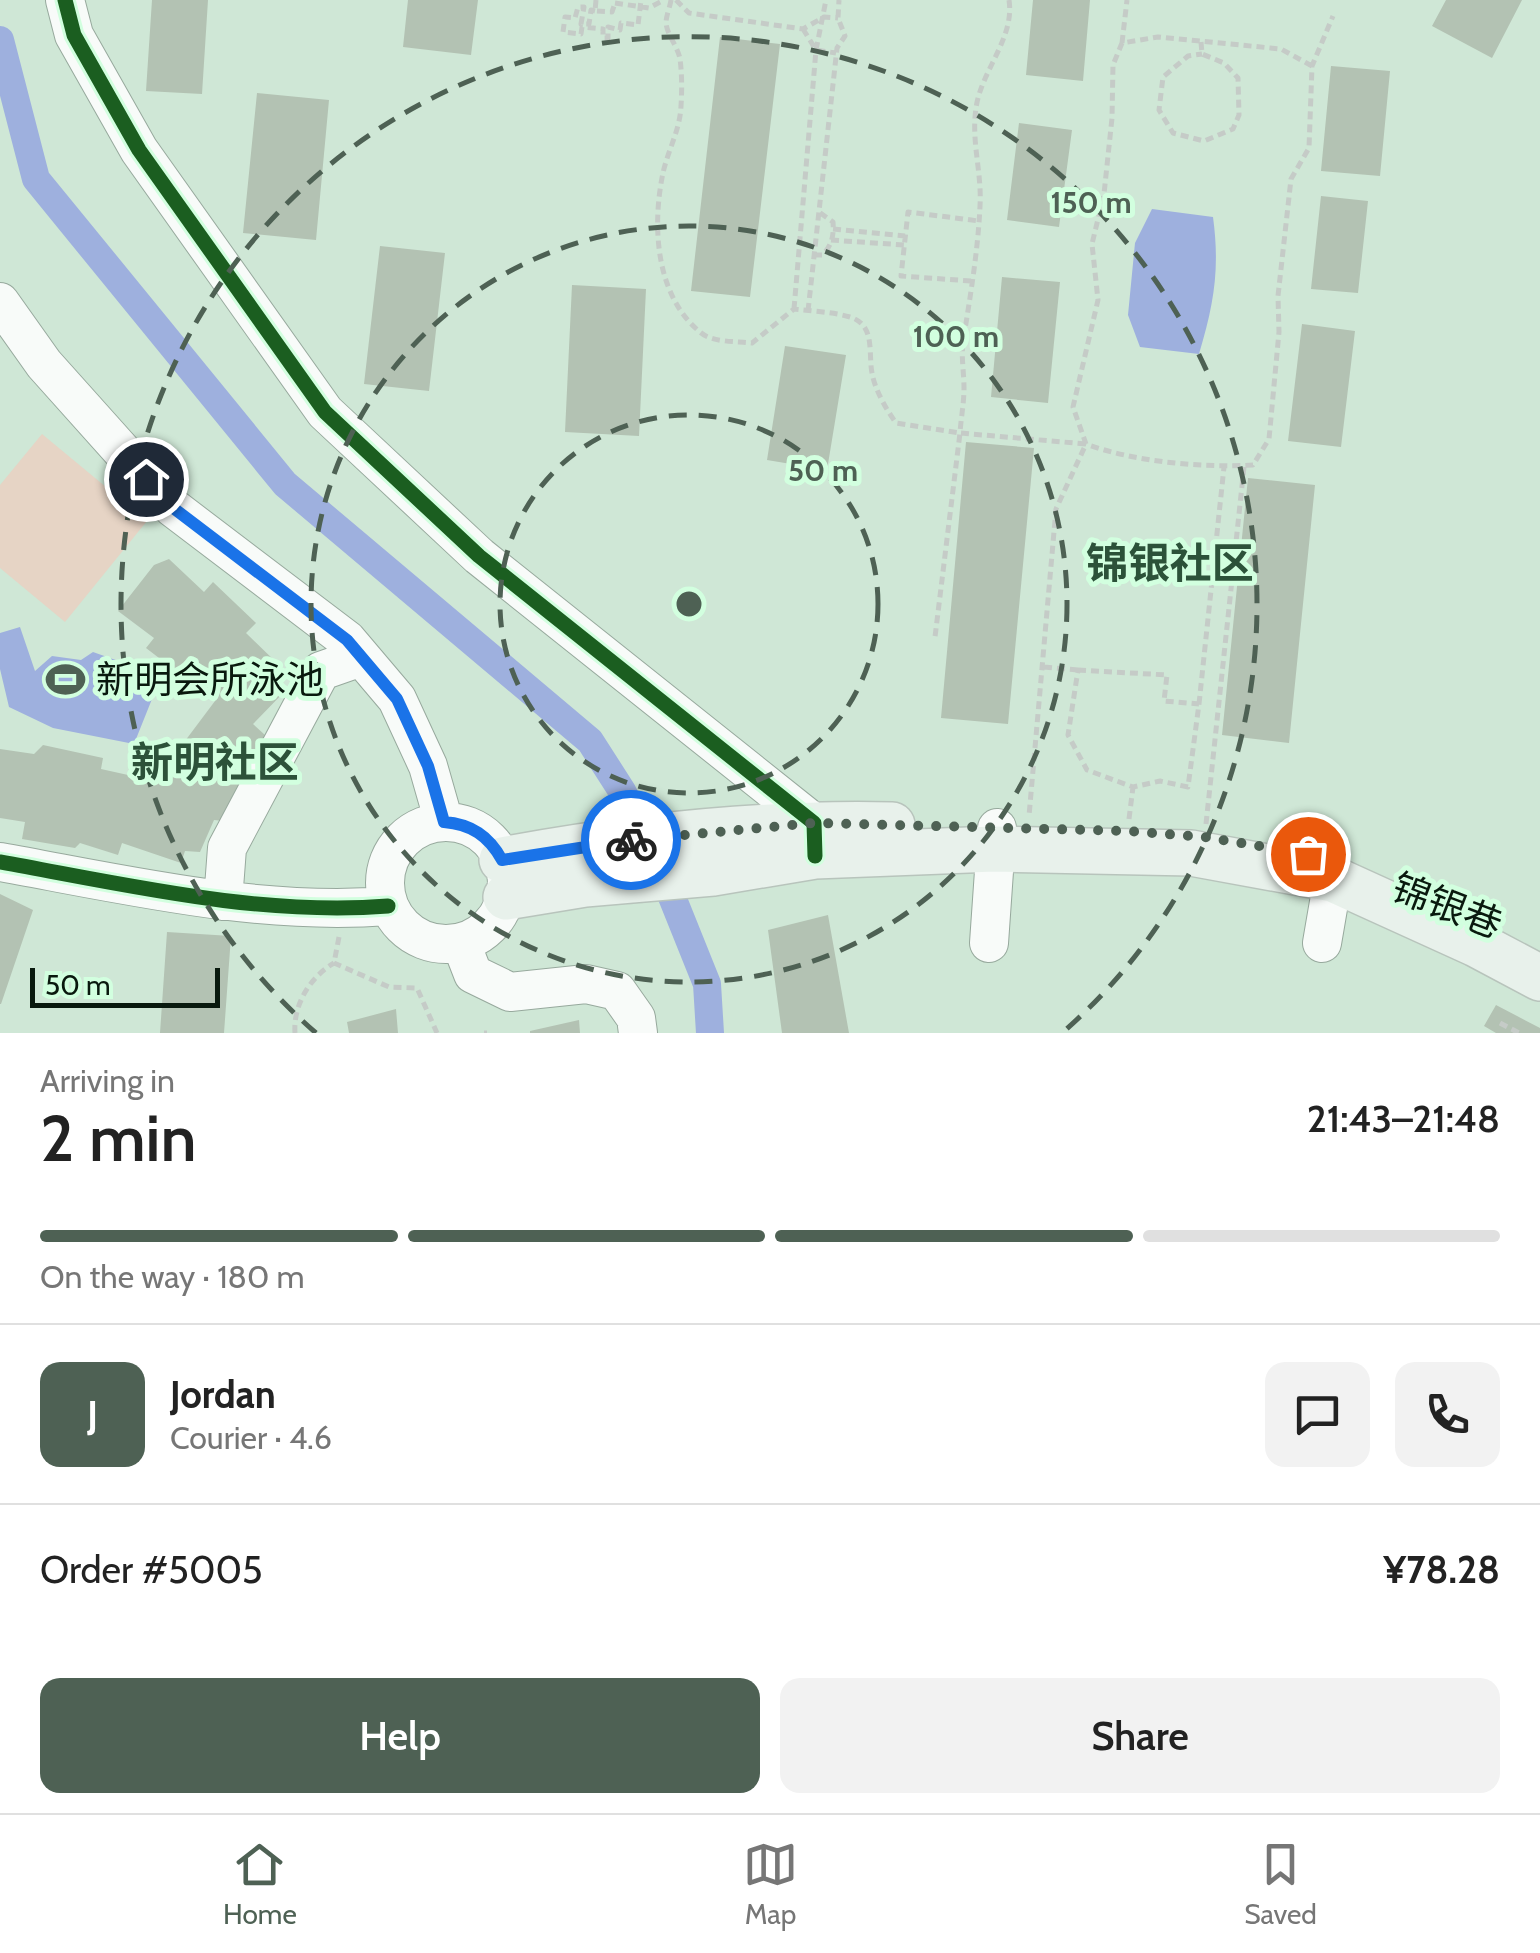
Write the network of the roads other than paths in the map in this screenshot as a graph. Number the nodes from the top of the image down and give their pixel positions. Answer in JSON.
{"nodes":[{"id":1,"x":65,"y":0,"type":"edge"},
{"id":2,"x":0,"y":302,"type":"edge"},
{"id":3,"x":361,"y":657,"type":"junction"},
{"id":4,"x":444,"y":822,"type":"junction"},
{"id":5,"x":1006,"y":835,"type":"junction"},
{"id":6,"x":815,"y":840,"type":"junction"},
{"id":7,"x":0,"y":862,"type":"edge"},
{"id":8,"x":1320,"y":866,"type":"junction"},
{"id":9,"x":504,"y":878,"type":"junction"},
{"id":10,"x":223,"y":901,"type":"junction"},
{"id":11,"x":388,"y":906,"type":"junction"},
{"id":12,"x":989,"y":942,"type":"dead end"},
{"id":13,"x":462,"y":943,"type":"junction"},
{"id":14,"x":1322,"y":943,"type":"dead end"},
{"id":15,"x":1540,"y":945,"type":"edge"},
{"id":16,"x":1540,"y":978,"type":"edge"},
{"id":17,"x":638,"y":1033,"type":"edge"}],
"edges":[{"from":1,"to":6,"type":"street"},
{"from":2,"to":3,"type":"street"},
{"from":3,"to":4,"type":"street"},
{"from":3,"to":10,"type":"street"},
{"from":4,"to":9,"type":"street"},
{"from":4,"to":11,"type":"street"},
{"from":5,"to":6,"type":"main road","name":"锦银巷"},
{"from":5,"to":8,"type":"main road","name":"锦银巷"},
{"from":5,"to":8,"type":"main road","name":"锦银巷"},
{"from":5,"to":12,"type":"street"},
{"from":6,"to":9,"type":"main road","name":"锦银巷"},
{"from":7,"to":10,"type":"street"},
{"from":8,"to":14,"type":"street"},
{"from":8,"to":15,"type":"main road","name":"锦银巷"},
{"from":8,"to":16,"type":"main road","name":"锦银巷"},
{"from":9,"to":13,"type":"street"},
{"from":10,"to":11,"type":"street"},
{"from":11,"to":13,"type":"street"},
{"from":13,"to":17,"type":"street"}]}
